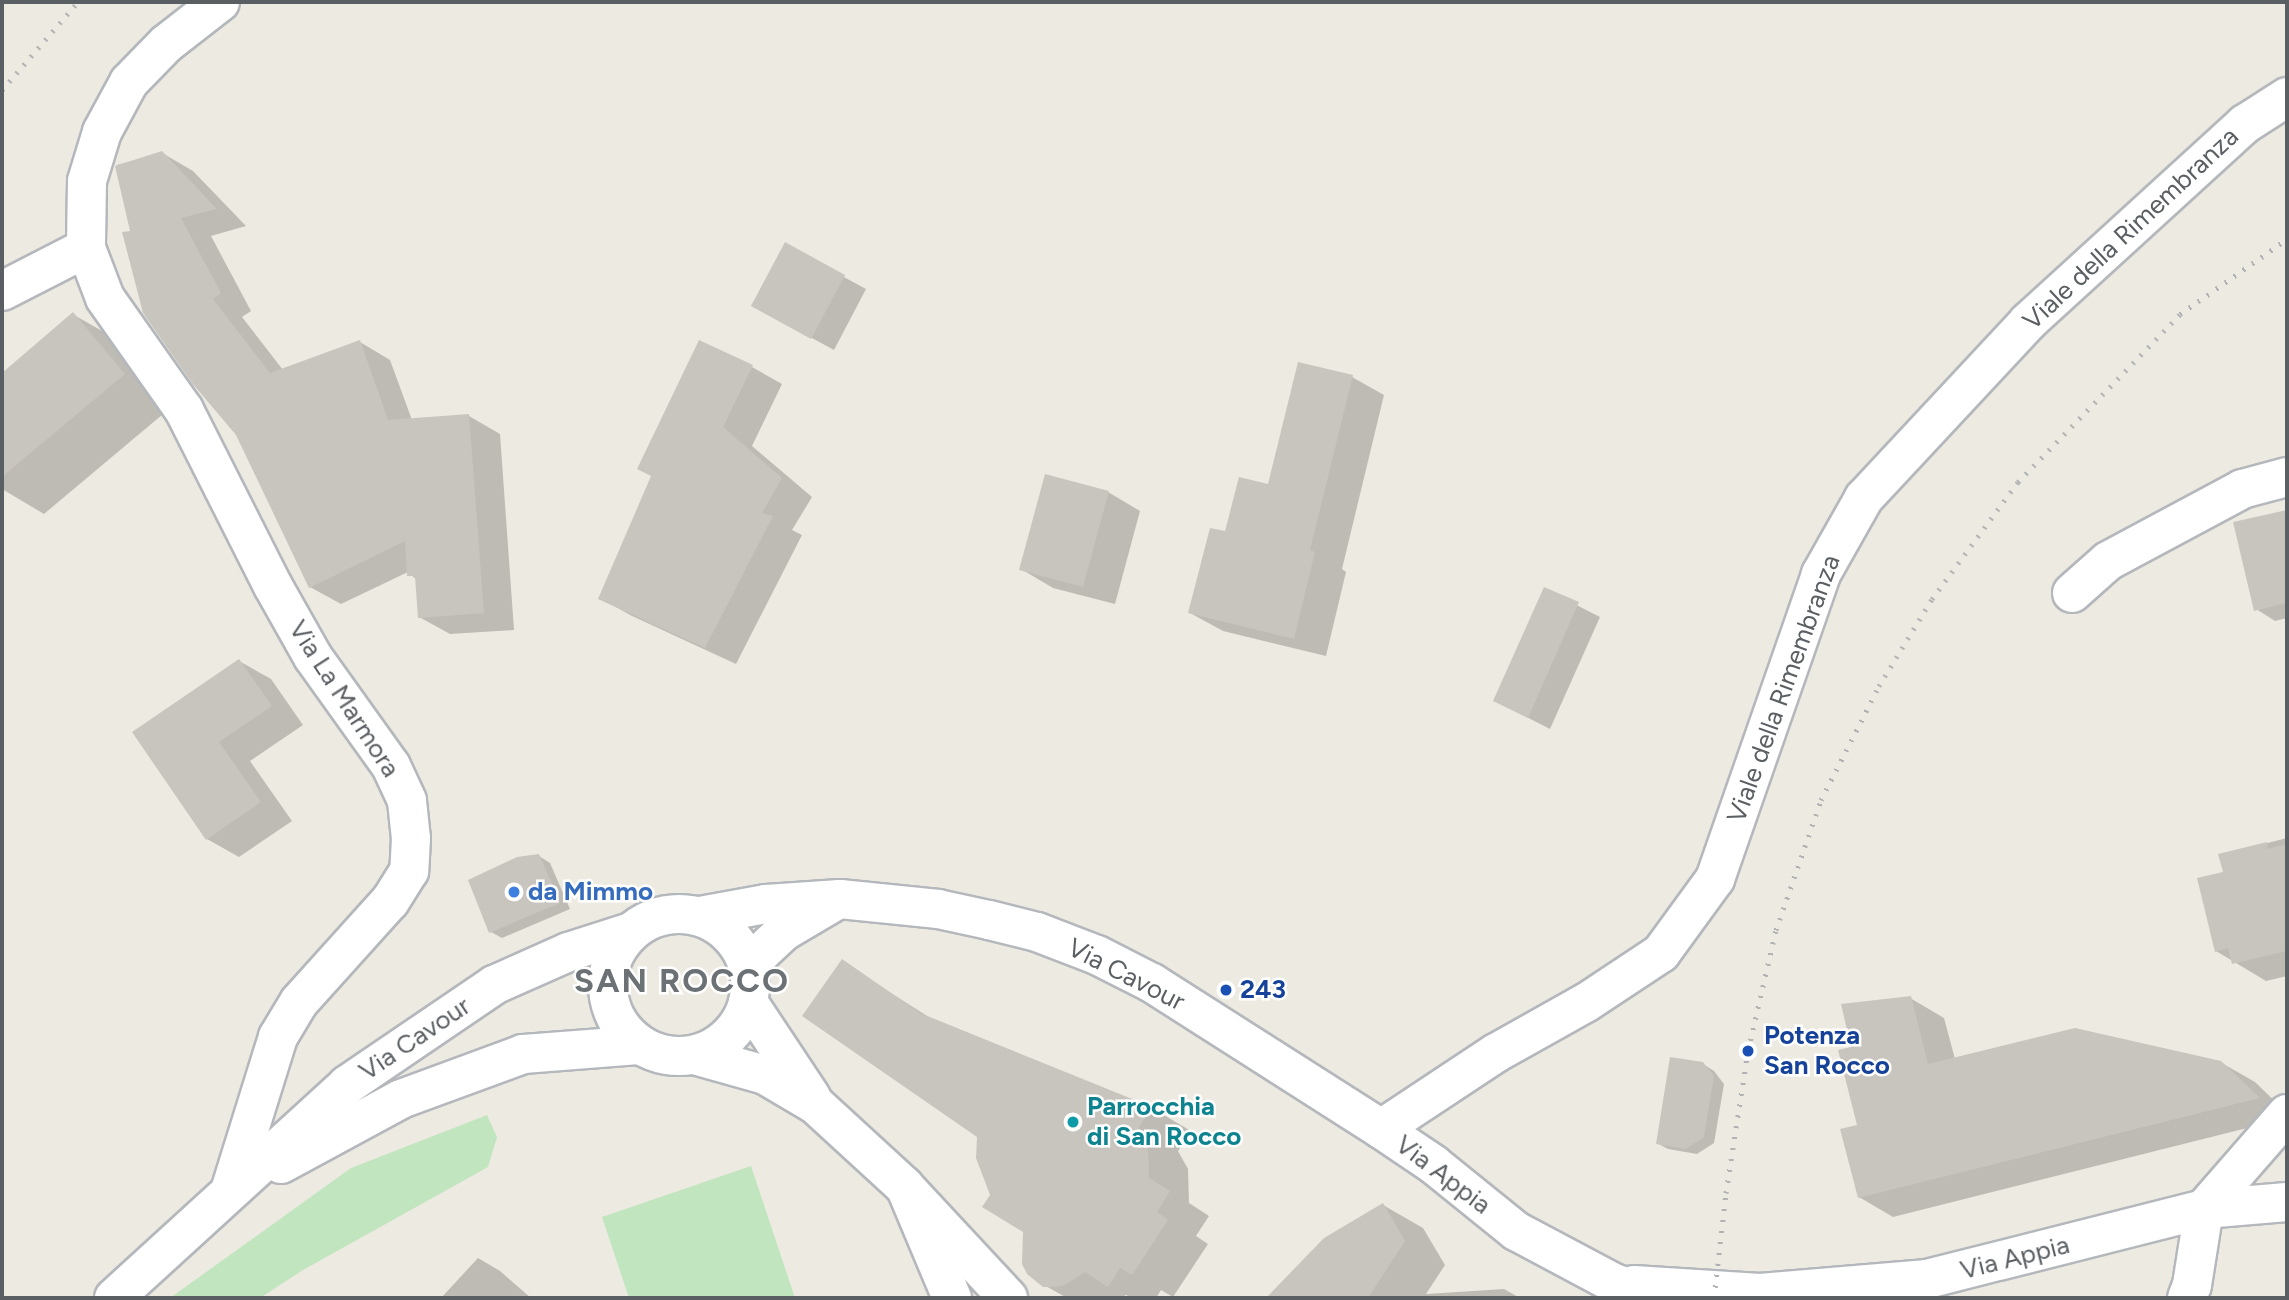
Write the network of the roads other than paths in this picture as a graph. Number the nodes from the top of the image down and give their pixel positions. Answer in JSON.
{"nodes":[{"id":1,"x":220,"y":2,"type":"edge"},
{"id":2,"x":2287,"y":97,"type":"edge"},
{"id":3,"x":86,"y":248,"type":"junction"},
{"id":4,"x":2,"y":291,"type":"edge"},
{"id":5,"x":2287,"y":477,"type":"edge"},
{"id":6,"x":2072,"y":593,"type":"dead end"},
{"id":7,"x":840,"y":899,"type":"junction"},
{"id":8,"x":700,"y":916,"type":"junction"},
{"id":9,"x":628,"y":933,"type":"junction"},
{"id":10,"x":748,"y":984,"type":"junction"},
{"id":11,"x":639,"y":1045,"type":"junction"},
{"id":12,"x":695,"y":1055,"type":"junction"},
{"id":13,"x":816,"y":1105,"type":"junction"},
{"id":14,"x":2287,"y":1114,"type":"edge"},
{"id":15,"x":1381,"y":1129,"type":"junction"},
{"id":16,"x":904,"y":1186,"type":"junction"},
{"id":17,"x":230,"y":1191,"type":"junction"},
{"id":18,"x":2287,"y":1202,"type":"edge"},
{"id":19,"x":2204,"y":1209,"type":"junction"},
{"id":20,"x":1614,"y":1283,"type":"junction"},
{"id":21,"x":1919,"y":1289,"type":"edge"},
{"id":22,"x":114,"y":1298,"type":"edge"},
{"id":23,"x":952,"y":1298,"type":"edge"},
{"id":24,"x":1008,"y":1298,"type":"edge"},
{"id":25,"x":1661,"y":1298,"type":"edge"},
{"id":26,"x":2186,"y":1298,"type":"edge"}],
"edges":[{"from":1,"to":3,"type":"street","name":"Via La Marmora"},
{"from":2,"to":15,"type":"street","name":"Viale della Rimembranza"},
{"from":3,"to":4,"type":"street"},
{"from":3,"to":17,"type":"street","name":"Via La Marmora"},
{"from":5,"to":6,"type":"street"},
{"from":7,"to":8,"type":"street","name":"Via Cavour"},
{"from":7,"to":10,"type":"street"},
{"from":7,"to":15,"type":"street","name":"Via Cavour"},
{"from":8,"to":9,"type":"street","name":"Via Cavour"},
{"from":8,"to":10,"type":"street","name":"Via Cavour"},
{"from":9,"to":11,"type":"street"},
{"from":9,"to":17,"type":"street","name":"Via Cavour"},
{"from":10,"to":12,"type":"street"},
{"from":10,"to":13,"type":"street","name":"Via Cavour"},
{"from":11,"to":12,"type":"street","name":"Via Cavour"},
{"from":11,"to":17,"type":"street","name":"Via Cavour"},
{"from":12,"to":13,"type":"street","name":"Via Cavour"},
{"from":13,"to":16,"type":"street","name":"Via Cavour"},
{"from":14,"to":19,"type":"street"},
{"from":15,"to":20,"type":"street","name":"Via Appia"},
{"from":16,"to":23,"type":"street"},
{"from":16,"to":24,"type":"street","name":"Via Cavour"},
{"from":17,"to":22,"type":"street","name":"Via Cavour"},
{"from":18,"to":19,"type":"street","name":"Via Appia"},
{"from":19,"to":21,"type":"street","name":"Via Appia"},
{"from":19,"to":26,"type":"street"},
{"from":20,"to":21,"type":"street","name":"Via Appia"},
{"from":20,"to":25,"type":"street","name":"Via Appia"}]}
